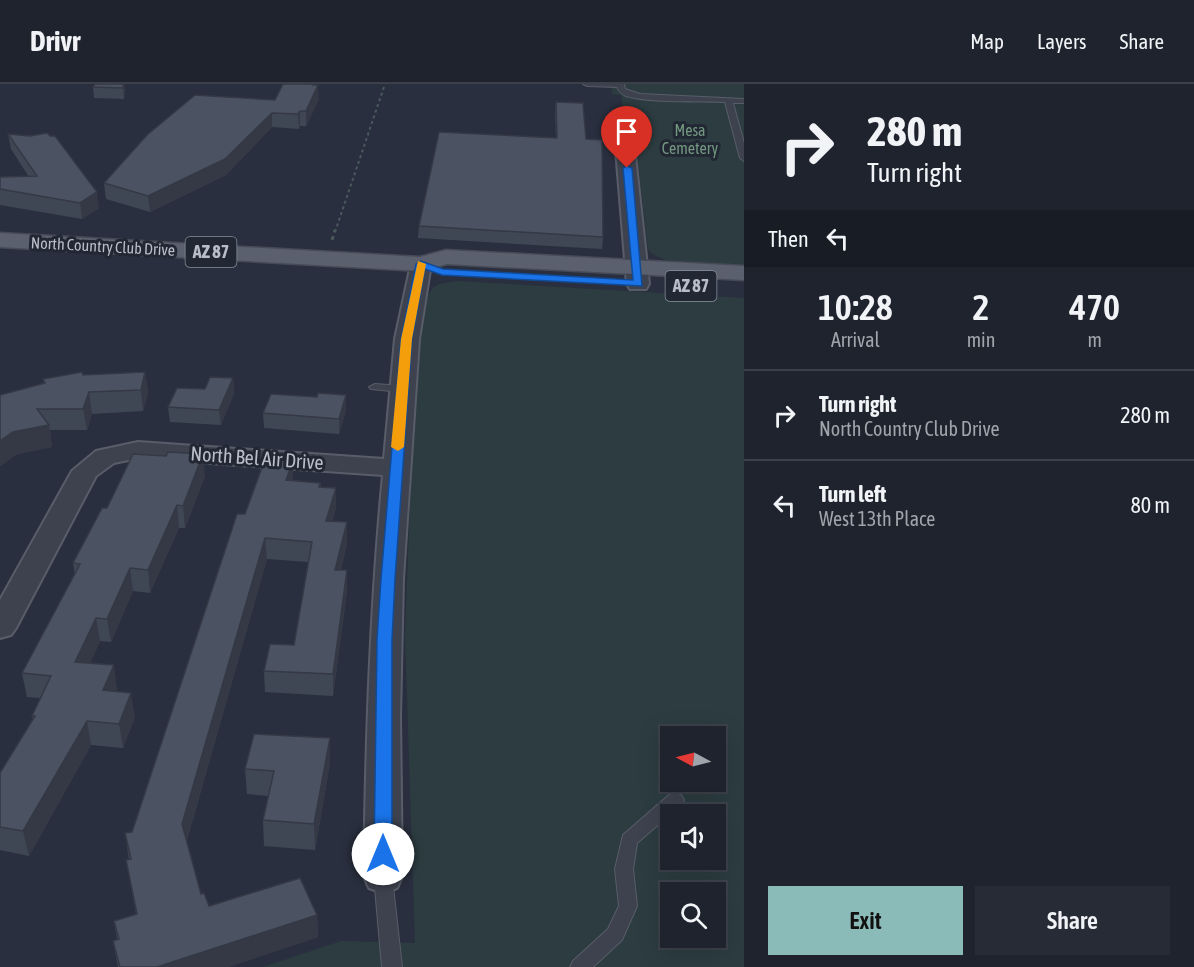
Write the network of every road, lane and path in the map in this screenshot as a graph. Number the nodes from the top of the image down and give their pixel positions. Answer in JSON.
{"nodes":[{"id":1,"x":385,"y":84,"type":"edge"},
{"id":2,"x":587,"y":84,"type":"edge"},
{"id":3,"x":620,"y":85,"type":"edge"},
{"id":4,"x":728,"y":100,"type":"junction"},
{"id":5,"x":744,"y":101,"type":"edge"},
{"id":6,"x":617,"y":116,"type":"dead end"},
{"id":7,"x":624,"y":137,"type":"joint"},
{"id":8,"x":744,"y":158,"type":"edge"},
{"id":9,"x":0,"y":240,"type":"edge"},
{"id":10,"x":326,"y":258,"type":"junction"},
{"id":11,"x":421,"y":264,"type":"junction"},
{"id":12,"x":744,"y":273,"type":"edge"},
{"id":13,"x":638,"y":275,"type":"junction"},
{"id":14,"x":744,"y":289,"type":"edge"},
{"id":15,"x":375,"y":387,"type":"dead end"},
{"id":16,"x":402,"y":389,"type":"junction"},
{"id":17,"x":396,"y":468,"type":"junction"},
{"id":18,"x":0,"y":628,"type":"edge"},
{"id":19,"x":675,"y":800,"type":"dead end"},
{"id":20,"x":383,"y":877,"type":"joint"},
{"id":21,"x":392,"y":967,"type":"edge"},
{"id":22,"x":580,"y":967,"type":"edge"}],
"edges":[{"from":1,"to":10,"type":"path"},
{"from":2,"to":3,"type":"lane"},
{"from":3,"to":4,"type":"lane"},
{"from":4,"to":5,"type":"lane"},
{"from":4,"to":8,"type":"lane"},
{"from":6,"to":7,"type":"lane"},
{"from":7,"to":13,"type":"street"},
{"from":9,"to":10,"type":"main road","name":"North Country Club Drive","number":"AZ 87"},
{"from":10,"to":11,"type":"main road","name":"North Country Club Drive","number":"AZ 87"},
{"from":11,"to":13,"type":"main road","name":"North Country Club Drive","number":"AZ 87"},
{"from":11,"to":16,"type":"street"},
{"from":12,"to":13,"type":"main road","name":"North Country Club Drive","number":"AZ 87"},
{"from":13,"to":14,"type":"main road","name":"North Country Club Drive","number":"AZ 87"},
{"from":15,"to":16,"type":"lane"},
{"from":16,"to":17,"type":"street"},
{"from":17,"to":18,"type":"street","name":"North Bel Air Drive"},
{"from":17,"to":20,"type":"street"},
{"from":19,"to":22,"type":"lane"},
{"from":20,"to":21,"type":"lane"}]}
